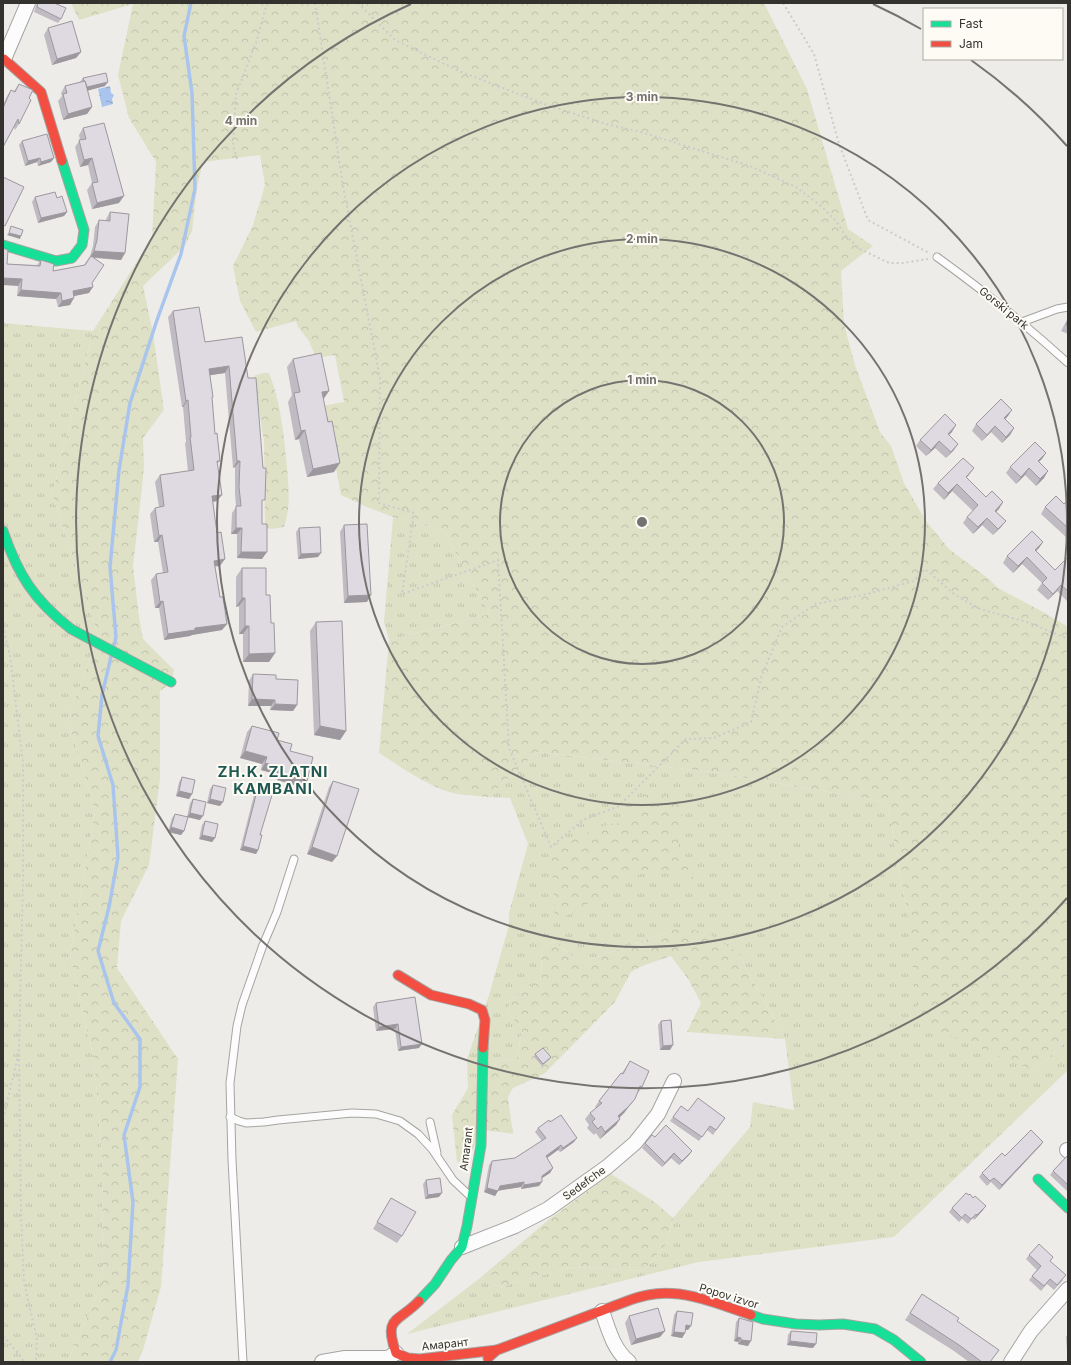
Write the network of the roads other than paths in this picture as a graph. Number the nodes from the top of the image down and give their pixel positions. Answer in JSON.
{"nodes":[{"id":1,"x":28,"y":3,"type":"edge"},
{"id":2,"x":4,"y":60,"type":"edge"},
{"id":3,"x":3,"y":245,"type":"edge"},
{"id":4,"x":937,"y":257,"type":"road end"},
{"id":5,"x":1068,"y":307,"type":"edge"},
{"id":6,"x":1022,"y":322,"type":"junction"},
{"id":7,"x":1068,"y":363,"type":"edge"},
{"id":8,"x":3,"y":531,"type":"edge"},
{"id":9,"x":172,"y":682,"type":"dead end"},
{"id":10,"x":294,"y":859,"type":"dead end"},
{"id":11,"x":398,"y":975,"type":"dead end"},
{"id":12,"x":674,"y":1081,"type":"dead end"},
{"id":13,"x":230,"y":1117,"type":"junction"},
{"id":14,"x":430,"y":1122,"type":"dead end"},
{"id":15,"x":437,"y":1156,"type":"junction"},
{"id":16,"x":1038,"y":1179,"type":"dead end"},
{"id":17,"x":472,"y":1198,"type":"junction"},
{"id":18,"x":1068,"y":1208,"type":"edge"},
{"id":19,"x":462,"y":1246,"type":"junction"},
{"id":20,"x":1068,"y":1289,"type":"edge"},
{"id":21,"x":602,"y":1311,"type":"junction"},
{"id":22,"x":497,"y":1350,"type":"junction"},
{"id":23,"x":406,"y":1358,"type":"edge"},
{"id":24,"x":242,"y":1362,"type":"edge"},
{"id":25,"x":322,"y":1362,"type":"edge"},
{"id":26,"x":485,"y":1362,"type":"edge"},
{"id":27,"x":629,"y":1362,"type":"edge"},
{"id":28,"x":921,"y":1362,"type":"edge"},
{"id":29,"x":1011,"y":1362,"type":"edge"}],
"edges":[{"from":1,"to":2,"type":"street"},
{"from":2,"to":3,"type":"street"},
{"from":4,"to":6,"type":"lane","name":"Gorski park"},
{"from":5,"to":6,"type":"lane"},
{"from":6,"to":7,"type":"lane","name":"Gorski park"},
{"from":8,"to":9,"type":"street"},
{"from":10,"to":13,"type":"lane"},
{"from":11,"to":17,"type":"street","name":"Amarant"},
{"from":12,"to":19,"type":"street","name":"Sedefche"},
{"from":13,"to":15,"type":"lane"},
{"from":13,"to":24,"type":"lane"},
{"from":14,"to":15,"type":"lane"},
{"from":15,"to":17,"type":"lane"},
{"from":16,"to":18,"type":"street"},
{"from":17,"to":19,"type":"street","name":"Amarant"},
{"from":19,"to":23,"type":"street","name":"Amarant"},
{"from":20,"to":29,"type":"street"},
{"from":21,"to":22,"type":"street","name":"Popov izvor"},
{"from":21,"to":27,"type":"street"},
{"from":21,"to":28,"type":"street","name":"Popov izvor"},
{"from":22,"to":23,"type":"street","name":"Амарант"},
{"from":22,"to":26,"type":"street","name":"Popov izvor"},
{"from":23,"to":25,"type":"street"}]}
